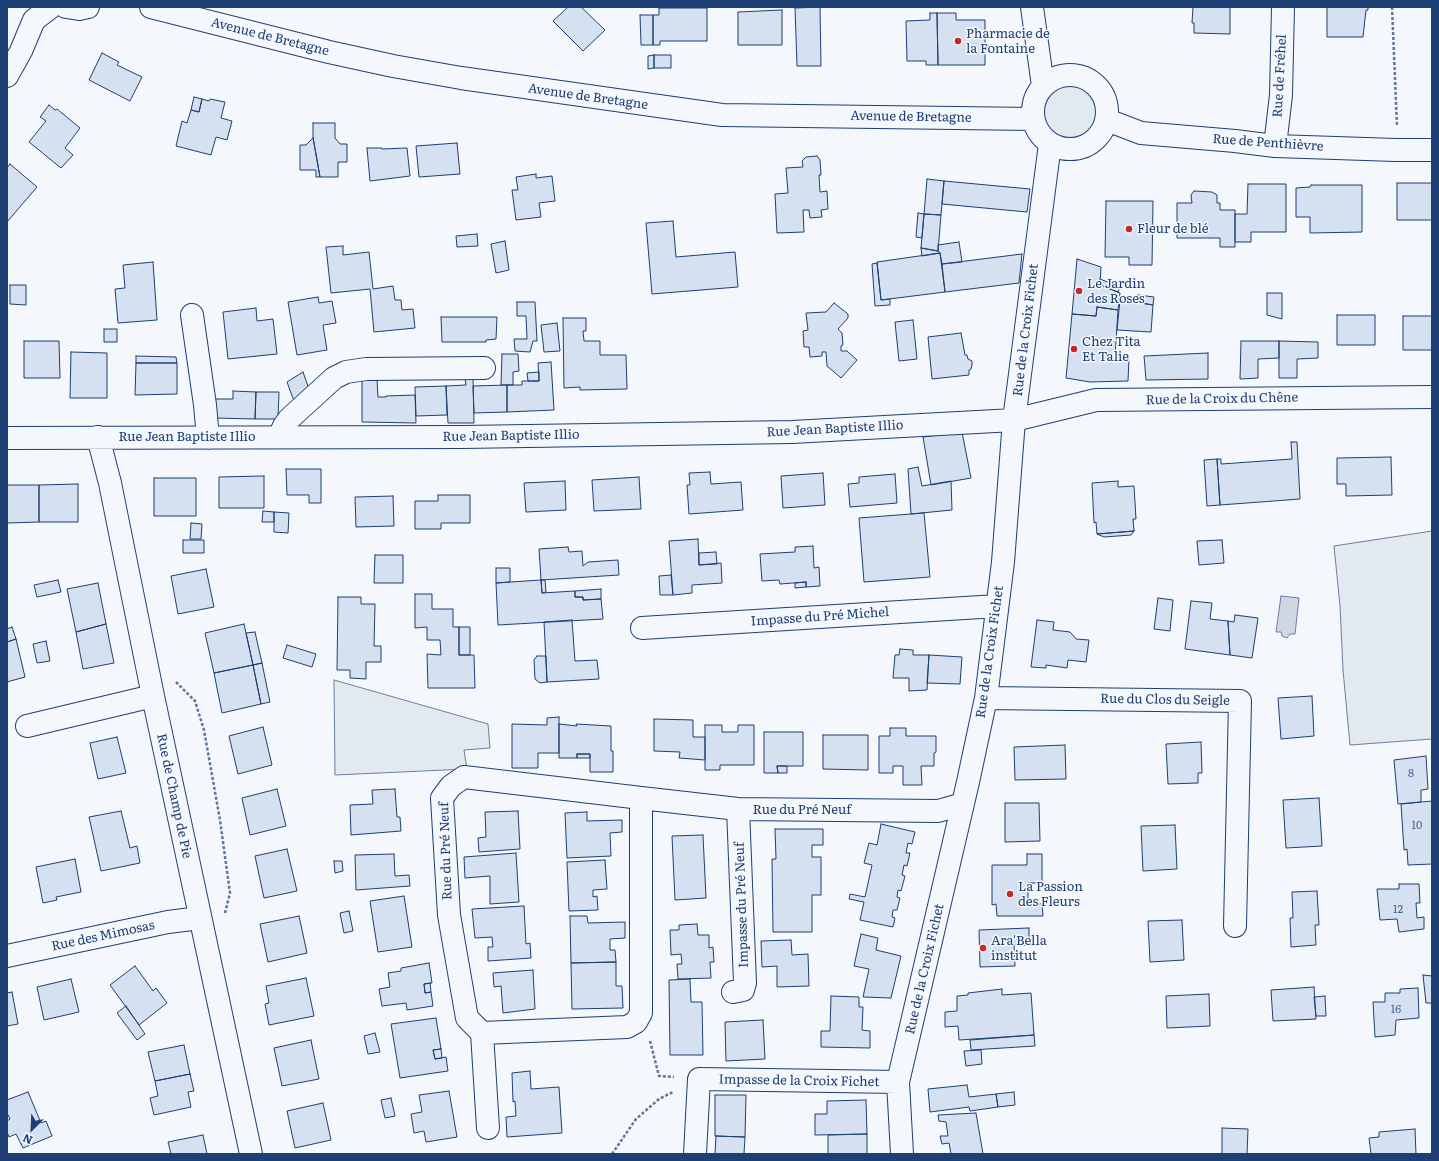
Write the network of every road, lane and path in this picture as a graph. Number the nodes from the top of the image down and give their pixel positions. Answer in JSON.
{"nodes":[{"id":1,"x":51,"y":7,"type":"edge"},
{"id":2,"x":66,"y":7,"type":"edge"},
{"id":3,"x":88,"y":7,"type":"edge"},
{"id":4,"x":151,"y":7,"type":"edge"},
{"id":5,"x":1032,"y":7,"type":"edge"},
{"id":6,"x":1283,"y":7,"type":"edge"},
{"id":7,"x":1392,"y":7,"type":"edge"},
{"id":8,"x":7,"y":76,"type":"edge"},
{"id":9,"x":1043,"y":86,"type":"junction"},
{"id":10,"x":1034,"y":119,"type":"junction"},
{"id":11,"x":1107,"y":120,"type":"junction"},
{"id":12,"x":1050,"y":144,"type":"junction"},
{"id":13,"x":1275,"y":146,"type":"junction"},
{"id":14,"x":1396,"y":150,"type":"junction"},
{"id":15,"x":1432,"y":150,"type":"edge"},
{"id":16,"x":192,"y":315,"type":"dead end"},
{"id":17,"x":484,"y":368,"type":"dead end"},
{"id":18,"x":1432,"y":397,"type":"edge"},
{"id":19,"x":1014,"y":420,"type":"junction"},
{"id":20,"x":279,"y":437,"type":"junction"},
{"id":21,"x":7,"y":438,"type":"edge"},
{"id":22,"x":98,"y":438,"type":"junction"},
{"id":23,"x":208,"y":438,"type":"junction"},
{"id":24,"x":998,"y":606,"type":"junction"},
{"id":25,"x":642,"y":628,"type":"dead end"},
{"id":26,"x":148,"y":669,"type":"junction"},
{"id":27,"x":153,"y":696,"type":"junction"},
{"id":28,"x":986,"y":698,"type":"junction"},
{"id":29,"x":27,"y":726,"type":"dead end"},
{"id":30,"x":641,"y":798,"type":"junction"},
{"id":31,"x":963,"y":804,"type":"junction"},
{"id":32,"x":738,"y":809,"type":"junction"},
{"id":33,"x":200,"y":918,"type":"junction"},
{"id":34,"x":224,"y":920,"type":"dead end"},
{"id":35,"x":1235,"y":926,"type":"dead end"},
{"id":36,"x":7,"y":956,"type":"edge"},
{"id":37,"x":733,"y":992,"type":"dead end"},
{"id":38,"x":642,"y":1013,"type":"junction"},
{"id":39,"x":482,"y":1033,"type":"junction"},
{"id":40,"x":699,"y":1079,"type":"junction"},
{"id":41,"x":898,"y":1082,"type":"junction"},
{"id":42,"x":488,"y":1128,"type":"dead end"},
{"id":43,"x":252,"y":1154,"type":"edge"},
{"id":44,"x":612,"y":1154,"type":"edge"},
{"id":45,"x":695,"y":1154,"type":"edge"},
{"id":46,"x":902,"y":1154,"type":"edge"}],
"edges":[{"from":1,"to":8,"type":"street"},
{"from":2,"to":3,"type":"street"},
{"from":4,"to":10,"type":"street","name":"Avenue de Bretagne"},
{"from":5,"to":9,"type":"street"},
{"from":6,"to":13,"type":"street","name":"Rue de Fréhel"},
{"from":7,"to":14,"type":"path"},
{"from":9,"to":10,"type":"street"},
{"from":9,"to":11,"type":"street"},
{"from":10,"to":12,"type":"street"},
{"from":11,"to":12,"type":"street"},
{"from":11,"to":13,"type":"street","name":"Rue de Penthièvre"},
{"from":12,"to":19,"type":"street","name":"Rue de la Croix Fichet"},
{"from":13,"to":14,"type":"street","name":"Rue de Penthièvre"},
{"from":14,"to":15,"type":"street","name":"Rue de Penthièvre"},
{"from":16,"to":23,"type":"street"},
{"from":17,"to":20,"type":"street"},
{"from":18,"to":19,"type":"street","name":"Rue de la Croix du Chêne"},
{"from":19,"to":20,"type":"street","name":"Rue Jean Baptiste Illio"},
{"from":19,"to":24,"type":"street","name":"Rue de la Croix Fichet"},
{"from":20,"to":23,"type":"street","name":"Rue Jean Baptiste Illio"},
{"from":21,"to":22,"type":"street","name":"Rue Jean Baptiste Illio"},
{"from":22,"to":23,"type":"street","name":"Rue Jean Baptiste Illio"},
{"from":22,"to":26,"type":"street","name":"Rue de Champ de Pie"},
{"from":24,"to":25,"type":"street","name":"Impasse du Pré Michel"},
{"from":24,"to":28,"type":"street","name":"Rue de la Croix Fichet"},
{"from":26,"to":27,"type":"street","name":"Rue de Champ de Pie"},
{"from":26,"to":34,"type":"path"},
{"from":27,"to":29,"type":"street"},
{"from":27,"to":33,"type":"street","name":"Rue de Champ de Pie"},
{"from":28,"to":31,"type":"street","name":"Rue de la Croix Fichet"},
{"from":28,"to":35,"type":"street","name":"Rue du Clos du Seigle"},
{"from":30,"to":32,"type":"street","name":"Rue du Pré Neuf"},
{"from":30,"to":38,"type":"street"},
{"from":30,"to":39,"type":"street","name":"Rue du Pré Neuf"},
{"from":31,"to":32,"type":"street","name":"Rue du Pré Neuf"},
{"from":31,"to":41,"type":"street","name":"Rue de la Croix Fichet"},
{"from":32,"to":37,"type":"street","name":"Impasse du Pré Neuf"},
{"from":33,"to":36,"type":"street","name":"Rue des Mimosas"},
{"from":33,"to":43,"type":"street","name":"Rue de Champ de Pie"},
{"from":38,"to":39,"type":"street"},
{"from":38,"to":40,"type":"path"},
{"from":39,"to":42,"type":"street"},
{"from":40,"to":41,"type":"street","name":"Impasse de la Croix Fichet"},
{"from":40,"to":44,"type":"path"},
{"from":40,"to":45,"type":"street"},
{"from":41,"to":46,"type":"street","name":"Rue de la Croix Fichet"}]}
